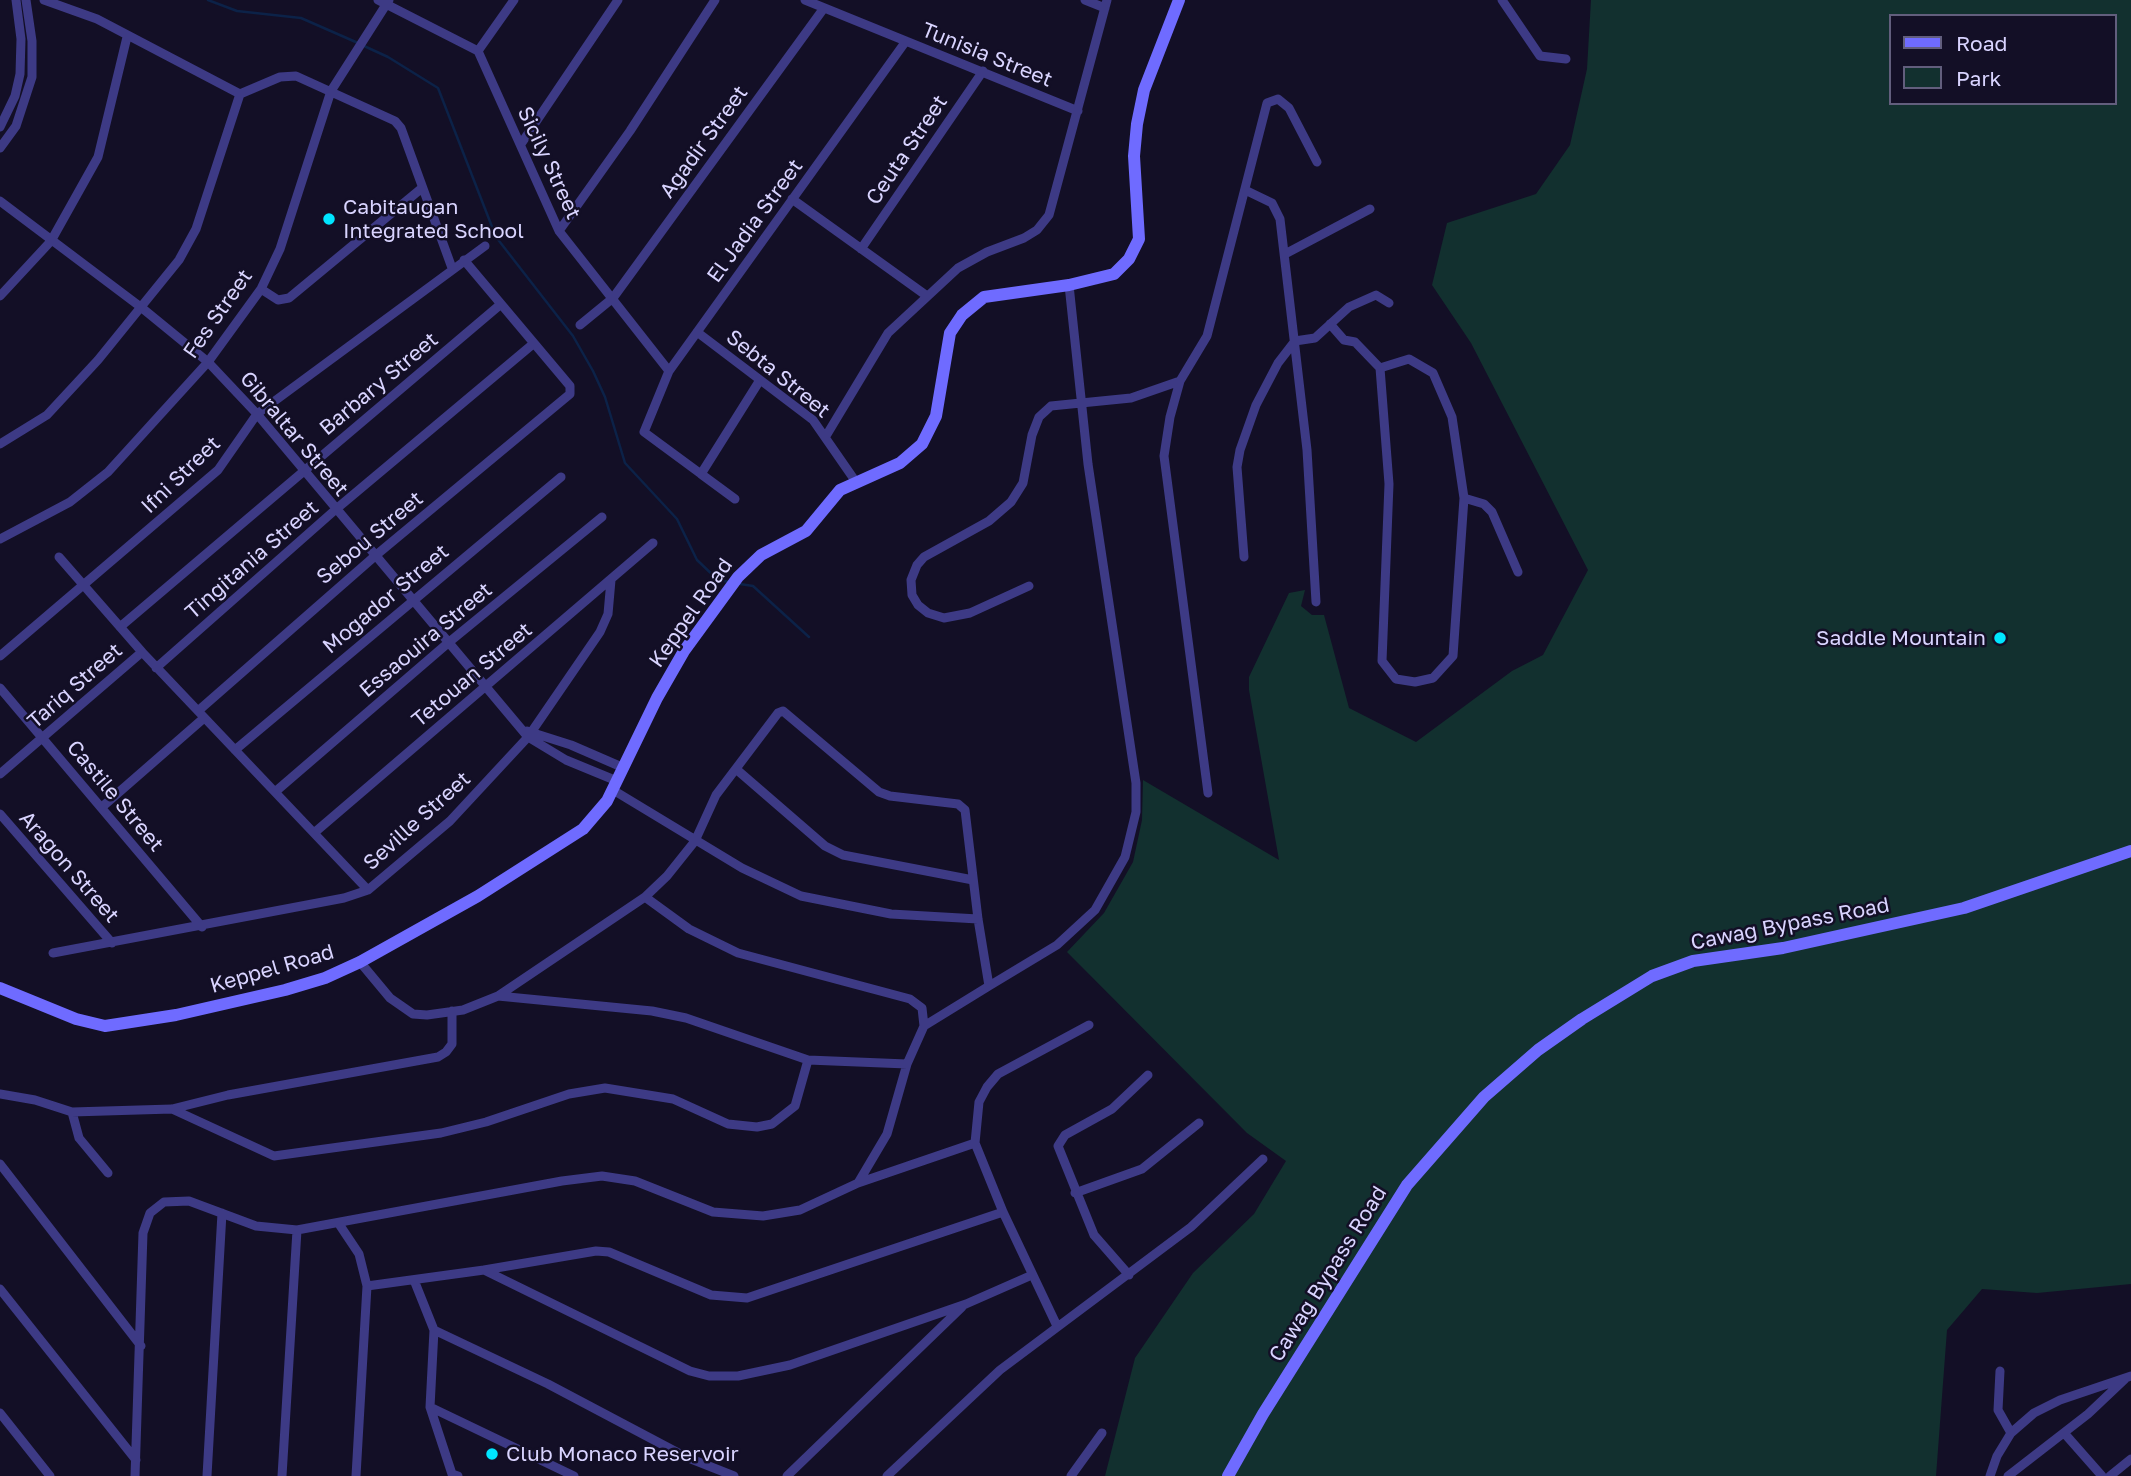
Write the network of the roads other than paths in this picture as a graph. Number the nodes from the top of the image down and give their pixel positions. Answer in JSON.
{"nodes":[{"id":1,"x":16,"y":0,"type":"edge"},
{"id":2,"x":26,"y":0,"type":"edge"},
{"id":3,"x":44,"y":0,"type":"edge"},
{"id":4,"x":514,"y":0,"type":"edge"},
{"id":5,"x":618,"y":0,"type":"edge"},
{"id":6,"x":715,"y":0,"type":"edge"},
{"id":7,"x":805,"y":0,"type":"edge"},
{"id":8,"x":1085,"y":0,"type":"edge"},
{"id":9,"x":1179,"y":0,"type":"edge"},
{"id":10,"x":1502,"y":0,"type":"edge"},
{"id":11,"x":384,"y":1,"type":"edge"},
{"id":12,"x":1106,"y":4,"type":"edge"},
{"id":13,"x":824,"y":8,"type":"junction"},
{"id":14,"x":127,"y":37,"type":"junction"},
{"id":15,"x":905,"y":41,"type":"junction"},
{"id":16,"x":478,"y":51,"type":"junction"},
{"id":17,"x":1566,"y":60,"type":"dead end"},
{"id":18,"x":983,"y":71,"type":"junction"},
{"id":19,"x":331,"y":90,"type":"junction"},
{"id":20,"x":240,"y":94,"type":"junction"},
{"id":21,"x":1078,"y":111,"type":"junction"},
{"id":22,"x":0,"y":127,"type":"edge"},
{"id":23,"x":521,"y":144,"type":"junction"},
{"id":24,"x":0,"y":148,"type":"edge"},
{"id":25,"x":1317,"y":162,"type":"dead end"},
{"id":26,"x":422,"y":188,"type":"junction"},
{"id":27,"x":1245,"y":191,"type":"junction"},
{"id":28,"x":792,"y":199,"type":"junction"},
{"id":29,"x":0,"y":201,"type":"edge"},
{"id":30,"x":1370,"y":209,"type":"dead end"},
{"id":31,"x":559,"y":231,"type":"junction"},
{"id":32,"x":51,"y":241,"type":"junction"},
{"id":33,"x":485,"y":246,"type":"dead end"},
{"id":34,"x":861,"y":248,"type":"junction"},
{"id":35,"x":1285,"y":254,"type":"junction"},
{"id":36,"x":464,"y":260,"type":"junction"},
{"id":37,"x":452,"y":268,"type":"junction"},
{"id":38,"x":1069,"y":285,"type":"junction"},
{"id":39,"x":261,"y":289,"type":"junction"},
{"id":40,"x":0,"y":296,"type":"edge"},
{"id":41,"x":927,"y":296,"type":"junction"},
{"id":42,"x":613,"y":298,"type":"junction"},
{"id":43,"x":1390,"y":303,"type":"dead end"},
{"id":44,"x":501,"y":304,"type":"junction"},
{"id":45,"x":142,"y":307,"type":"junction"},
{"id":46,"x":1330,"y":324,"type":"junction"},
{"id":47,"x":580,"y":325,"type":"dead end"},
{"id":48,"x":697,"y":332,"type":"junction"},
{"id":49,"x":1295,"y":341,"type":"junction"},
{"id":50,"x":533,"y":344,"type":"junction"},
{"id":51,"x":208,"y":362,"type":"junction"},
{"id":52,"x":1380,"y":368,"type":"junction"},
{"id":53,"x":669,"y":371,"type":"junction"},
{"id":54,"x":760,"y":380,"type":"junction"},
{"id":55,"x":1180,"y":381,"type":"junction"},
{"id":56,"x":1083,"y":403,"type":"junction"},
{"id":57,"x":257,"y":414,"type":"junction"},
{"id":58,"x":826,"y":436,"type":"junction"},
{"id":59,"x":0,"y":444,"type":"edge"},
{"id":60,"x":302,"y":470,"type":"junction"},
{"id":61,"x":701,"y":474,"type":"junction"},
{"id":62,"x":562,"y":477,"type":"dead end"},
{"id":63,"x":856,"y":482,"type":"junction"},
{"id":64,"x":1464,"y":498,"type":"junction"},
{"id":65,"x":735,"y":499,"type":"dead end"},
{"id":66,"x":335,"y":510,"type":"junction"},
{"id":67,"x":602,"y":517,"type":"dead end"},
{"id":68,"x":0,"y":539,"type":"edge"},
{"id":69,"x":653,"y":542,"type":"dead end"},
{"id":70,"x":374,"y":556,"type":"junction"},
{"id":71,"x":59,"y":557,"type":"dead end"},
{"id":72,"x":1244,"y":557,"type":"dead end"},
{"id":73,"x":1518,"y":572,"type":"dead end"},
{"id":74,"x":611,"y":580,"type":"junction"},
{"id":75,"x":84,"y":586,"type":"junction"},
{"id":76,"x":1029,"y":586,"type":"dead end"},
{"id":77,"x":411,"y":600,"type":"junction"},
{"id":78,"x":1316,"y":602,"type":"dead end"},
{"id":79,"x":120,"y":627,"type":"junction"},
{"id":80,"x":447,"y":643,"type":"junction"},
{"id":81,"x":142,"y":652,"type":"junction"},
{"id":82,"x":0,"y":656,"type":"edge"},
{"id":83,"x":156,"y":668,"type":"junction"},
{"id":84,"x":485,"y":687,"type":"junction"},
{"id":85,"x":0,"y":688,"type":"edge"},
{"id":86,"x":201,"y":714,"type":"junction"},
{"id":87,"x":527,"y":733,"type":"junction"},
{"id":88,"x":42,"y":737,"type":"junction"},
{"id":89,"x":235,"y":750,"type":"junction"},
{"id":90,"x":624,"y":768,"type":"junction"},
{"id":91,"x":736,"y":769,"type":"junction"},
{"id":92,"x":0,"y":774,"type":"edge"},
{"id":93,"x":615,"y":785,"type":"junction"},
{"id":94,"x":275,"y":792,"type":"junction"},
{"id":95,"x":1208,"y":793,"type":"dead end"},
{"id":96,"x":102,"y":807,"type":"junction"},
{"id":97,"x":0,"y":814,"type":"edge"},
{"id":98,"x":314,"y":833,"type":"junction"},
{"id":99,"x":695,"y":841,"type":"junction"},
{"id":100,"x":2131,"y":851,"type":"edge"},
{"id":101,"x":973,"y":880,"type":"junction"},
{"id":102,"x":368,"y":890,"type":"junction"},
{"id":103,"x":645,"y":897,"type":"junction"},
{"id":104,"x":978,"y":919,"type":"junction"},
{"id":105,"x":202,"y":927,"type":"junction"},
{"id":106,"x":112,"y":943,"type":"junction"},
{"id":107,"x":53,"y":953,"type":"dead end"},
{"id":108,"x":360,"y":962,"type":"junction"},
{"id":109,"x":989,"y":986,"type":"junction"},
{"id":110,"x":0,"y":988,"type":"edge"},
{"id":111,"x":498,"y":996,"type":"junction"},
{"id":112,"x":453,"y":1012,"type":"junction"},
{"id":113,"x":924,"y":1026,"type":"junction"},
{"id":114,"x":1089,"y":1026,"type":"dead end"},
{"id":115,"x":808,"y":1060,"type":"junction"},
{"id":116,"x":907,"y":1064,"type":"junction"},
{"id":117,"x":1148,"y":1075,"type":"dead end"},
{"id":118,"x":0,"y":1094,"type":"edge"},
{"id":119,"x":172,"y":1109,"type":"junction"},
{"id":120,"x":72,"y":1112,"type":"junction"},
{"id":121,"x":1199,"y":1124,"type":"dead end"},
{"id":122,"x":975,"y":1143,"type":"junction"},
{"id":123,"x":1263,"y":1159,"type":"dead end"},
{"id":124,"x":0,"y":1164,"type":"edge"},
{"id":125,"x":108,"y":1173,"type":"dead end"},
{"id":126,"x":858,"y":1183,"type":"junction"},
{"id":127,"x":1074,"y":1192,"type":"junction"},
{"id":128,"x":1003,"y":1212,"type":"junction"},
{"id":129,"x":222,"y":1213,"type":"junction"},
{"id":130,"x":339,"y":1224,"type":"junction"},
{"id":131,"x":297,"y":1230,"type":"junction"},
{"id":132,"x":484,"y":1270,"type":"junction"},
{"id":133,"x":1032,"y":1275,"type":"junction"},
{"id":134,"x":1129,"y":1275,"type":"junction"},
{"id":135,"x":414,"y":1280,"type":"junction"},
{"id":136,"x":367,"y":1286,"type":"junction"},
{"id":137,"x":0,"y":1289,"type":"edge"},
{"id":138,"x":965,"y":1304,"type":"junction"},
{"id":139,"x":1057,"y":1326,"type":"junction"},
{"id":140,"x":434,"y":1330,"type":"junction"},
{"id":141,"x":141,"y":1346,"type":"junction"},
{"id":142,"x":2000,"y":1371,"type":"dead end"},
{"id":143,"x":2129,"y":1377,"type":"edge"},
{"id":144,"x":429,"y":1407,"type":"junction"},
{"id":145,"x":0,"y":1413,"type":"edge"},
{"id":146,"x":1102,"y":1433,"type":"dead end"},
{"id":147,"x":2011,"y":1433,"type":"junction"},
{"id":148,"x":2064,"y":1434,"type":"junction"},
{"id":149,"x":2131,"y":1459,"type":"edge"},
{"id":150,"x":136,"y":1460,"type":"junction"},
{"id":151,"x":50,"y":1476,"type":"edge"},
{"id":152,"x":135,"y":1476,"type":"edge"},
{"id":153,"x":207,"y":1476,"type":"edge"},
{"id":154,"x":282,"y":1476,"type":"edge"},
{"id":155,"x":356,"y":1476,"type":"edge"},
{"id":156,"x":458,"y":1476,"type":"edge"},
{"id":157,"x":574,"y":1476,"type":"edge"},
{"id":158,"x":734,"y":1476,"type":"edge"},
{"id":159,"x":787,"y":1476,"type":"edge"},
{"id":160,"x":887,"y":1476,"type":"edge"},
{"id":161,"x":1071,"y":1476,"type":"edge"},
{"id":162,"x":1228,"y":1476,"type":"edge"},
{"id":163,"x":1990,"y":1476,"type":"edge"},
{"id":164,"x":2008,"y":1476,"type":"edge"},
{"id":165,"x":2102,"y":1476,"type":"edge"},
{"id":166,"x":2110,"y":1476,"type":"edge"}],
"edges":[{"from":1,"to":22,"type":"street"},
{"from":2,"to":24,"type":"street"},
{"from":3,"to":14,"type":"street"},
{"from":4,"to":16,"type":"street"},
{"from":5,"to":23,"type":"street"},
{"from":6,"to":31,"type":"street"},
{"from":7,"to":13,"type":"street","name":"Tunisia Street"},
{"from":8,"to":12,"type":"street"},
{"from":9,"to":38,"type":"street","name":"Keppel Road"},
{"from":10,"to":17,"type":"street"},
{"from":11,"to":16,"type":"street"},
{"from":11,"to":19,"type":"street","name":"Fes Street"},
{"from":12,"to":21,"type":"street"},
{"from":13,"to":15,"type":"street","name":"Tunisia Street"},
{"from":13,"to":42,"type":"street","name":"Agadir Street"},
{"from":14,"to":20,"type":"street"},
{"from":14,"to":32,"type":"street"},
{"from":15,"to":18,"type":"street","name":"Tunisia Street"},
{"from":15,"to":28,"type":"street","name":"El Jadia Street"},
{"from":16,"to":23,"type":"street","name":"Sicily Street"},
{"from":18,"to":21,"type":"street","name":"Tunisia Street"},
{"from":18,"to":34,"type":"street","name":"Ceuta Street"},
{"from":19,"to":20,"type":"street"},
{"from":19,"to":26,"type":"street"},
{"from":19,"to":39,"type":"street","name":"Fes Street"},
{"from":20,"to":45,"type":"street"},
{"from":21,"to":41,"type":"street"},
{"from":23,"to":31,"type":"street","name":"Sicily Street"},
{"from":25,"to":27,"type":"street"},
{"from":26,"to":37,"type":"street"},
{"from":26,"to":39,"type":"street"},
{"from":27,"to":35,"type":"street"},
{"from":27,"to":55,"type":"street"},
{"from":28,"to":34,"type":"street"},
{"from":28,"to":48,"type":"street","name":"El Jadia Street"},
{"from":29,"to":32,"type":"street","name":"Gibraltar Street"},
{"from":30,"to":35,"type":"street"},
{"from":31,"to":42,"type":"street","name":"Sicily Street"},
{"from":32,"to":40,"type":"street"},
{"from":32,"to":45,"type":"street","name":"Gibraltar Street"},
{"from":33,"to":36,"type":"street","name":"Ifni Street"},
{"from":34,"to":41,"type":"street"},
{"from":35,"to":49,"type":"street"},
{"from":36,"to":37,"type":"street","name":"Ifni Street"},
{"from":36,"to":44,"type":"street"},
{"from":37,"to":57,"type":"street","name":"Ifni Street"},
{"from":38,"to":56,"type":"street"},
{"from":38,"to":63,"type":"street","name":"Keppel Road"},
{"from":39,"to":51,"type":"street","name":"Fes Street"},
{"from":41,"to":58,"type":"street"},
{"from":42,"to":47,"type":"street","name":"Agadir Street"},
{"from":42,"to":53,"type":"street","name":"Sicily Street"},
{"from":43,"to":46,"type":"street"},
{"from":44,"to":50,"type":"street"},
{"from":44,"to":60,"type":"street","name":"Barbary Street"},
{"from":45,"to":51,"type":"street","name":"Gibraltar Street"},
{"from":45,"to":59,"type":"street"},
{"from":46,"to":49,"type":"street"},
{"from":46,"to":52,"type":"street"},
{"from":48,"to":53,"type":"street","name":"El Jadia Street"},
{"from":48,"to":54,"type":"street","name":"Sebta Street"},
{"from":49,"to":72,"type":"street"},
{"from":49,"to":78,"type":"street"},
{"from":50,"to":66,"type":"street","name":"Tingitania Street"},
{"from":50,"to":70,"type":"street","name":"Sebou Street"},
{"from":51,"to":57,"type":"street","name":"Gibraltar Street"},
{"from":51,"to":68,"type":"street","name":"Fes Street"},
{"from":52,"to":64,"type":"street"},
{"from":52,"to":64,"type":"street"},
{"from":53,"to":61,"type":"street","name":"El Jadia Street"},
{"from":54,"to":58,"type":"street","name":"Sebta Street"},
{"from":54,"to":61,"type":"street"},
{"from":55,"to":56,"type":"street"},
{"from":55,"to":95,"type":"street"},
{"from":56,"to":76,"type":"street"},
{"from":56,"to":109,"type":"street"},
{"from":57,"to":60,"type":"street","name":"Gibraltar Street"},
{"from":57,"to":75,"type":"street","name":"Ifni Street"},
{"from":58,"to":63,"type":"street","name":"Sebta Street"},
{"from":60,"to":66,"type":"street","name":"Gibraltar Street"},
{"from":60,"to":79,"type":"street","name":"Barbary Street"},
{"from":61,"to":65,"type":"street"},
{"from":62,"to":77,"type":"street","name":"Mogador Street"},
{"from":63,"to":90,"type":"street","name":"Keppel Road"},
{"from":64,"to":73,"type":"street"},
{"from":66,"to":70,"type":"street","name":"Gibraltar Street"},
{"from":66,"to":83,"type":"street","name":"Tingitania Street"},
{"from":67,"to":80,"type":"street","name":"Essaouira Street"},
{"from":69,"to":74,"type":"street","name":"Tetouan Street"},
{"from":70,"to":77,"type":"street","name":"Gibraltar Street"},
{"from":70,"to":86,"type":"street","name":"Sebou Street"},
{"from":71,"to":75,"type":"street"},
{"from":74,"to":84,"type":"street","name":"Tetouan Street"},
{"from":74,"to":87,"type":"street","name":"Seville Street"},
{"from":75,"to":79,"type":"street"},
{"from":75,"to":82,"type":"street","name":"Ifni Street"},
{"from":77,"to":80,"type":"street","name":"Gibraltar Street"},
{"from":77,"to":89,"type":"street","name":"Mogador Street"},
{"from":79,"to":81,"type":"street"},
{"from":80,"to":84,"type":"street","name":"Gibraltar Street"},
{"from":80,"to":94,"type":"street","name":"Essaouira Street"},
{"from":81,"to":83,"type":"street"},
{"from":81,"to":88,"type":"street","name":"Tariq Street"},
{"from":83,"to":86,"type":"street"},
{"from":84,"to":87,"type":"street","name":"Gibraltar Street"},
{"from":84,"to":98,"type":"street","name":"Tetouan Street"},
{"from":85,"to":88,"type":"street","name":"Castile Street"},
{"from":86,"to":89,"type":"street"},
{"from":86,"to":96,"type":"street","name":"Sebou Street"},
{"from":87,"to":90,"type":"street"},
{"from":87,"to":93,"type":"street"},
{"from":87,"to":102,"type":"street","name":"Seville Street"},
{"from":88,"to":92,"type":"street","name":"Tariq Street"},
{"from":88,"to":96,"type":"street","name":"Castile Street"},
{"from":89,"to":94,"type":"street"},
{"from":90,"to":93,"type":"street","name":"Keppel Road"},
{"from":91,"to":99,"type":"street"},
{"from":91,"to":101,"type":"street"},
{"from":91,"to":101,"type":"street"},
{"from":93,"to":99,"type":"street"},
{"from":93,"to":108,"type":"street","name":"Keppel Road"},
{"from":94,"to":98,"type":"street"},
{"from":96,"to":105,"type":"street","name":"Castile Street"},
{"from":97,"to":106,"type":"street","name":"Aragon Street"},
{"from":98,"to":102,"type":"street"},
{"from":99,"to":103,"type":"street"},
{"from":99,"to":104,"type":"street"},
{"from":100,"to":162,"type":"street","name":"Cawag Bypass Road"},
{"from":101,"to":104,"type":"street"},
{"from":102,"to":105,"type":"street","name":"Seville Street"},
{"from":103,"to":111,"type":"street"},
{"from":103,"to":113,"type":"street"},
{"from":104,"to":109,"type":"street"},
{"from":105,"to":106,"type":"street","name":"Seville Street"},
{"from":106,"to":107,"type":"street","name":"Seville Street"},
{"from":108,"to":110,"type":"street","name":"Keppel Road"},
{"from":108,"to":112,"type":"street"},
{"from":109,"to":113,"type":"street"},
{"from":111,"to":112,"type":"street"},
{"from":111,"to":115,"type":"street"},
{"from":112,"to":119,"type":"street"},
{"from":113,"to":116,"type":"street"},
{"from":114,"to":122,"type":"street"},
{"from":115,"to":116,"type":"street"},
{"from":115,"to":119,"type":"street"},
{"from":116,"to":126,"type":"street"},
{"from":117,"to":127,"type":"street"},
{"from":118,"to":120,"type":"street"},
{"from":119,"to":120,"type":"street"},
{"from":120,"to":125,"type":"street"},
{"from":121,"to":127,"type":"street"},
{"from":122,"to":126,"type":"street"},
{"from":122,"to":128,"type":"street"},
{"from":123,"to":134,"type":"street"},
{"from":124,"to":141,"type":"street"},
{"from":126,"to":130,"type":"street"},
{"from":127,"to":134,"type":"street"},
{"from":128,"to":132,"type":"street"},
{"from":128,"to":133,"type":"street"},
{"from":129,"to":131,"type":"street"},
{"from":129,"to":141,"type":"street"},
{"from":129,"to":153,"type":"street"},
{"from":130,"to":131,"type":"street"},
{"from":130,"to":136,"type":"street"},
{"from":131,"to":154,"type":"street"},
{"from":132,"to":135,"type":"street"},
{"from":132,"to":138,"type":"street"},
{"from":133,"to":138,"type":"street"},
{"from":133,"to":139,"type":"street"},
{"from":134,"to":139,"type":"street"},
{"from":135,"to":136,"type":"street"},
{"from":135,"to":140,"type":"street"},
{"from":136,"to":155,"type":"street"},
{"from":137,"to":150,"type":"street"},
{"from":138,"to":159,"type":"street"},
{"from":139,"to":160,"type":"street"},
{"from":140,"to":144,"type":"street"},
{"from":140,"to":158,"type":"street"},
{"from":141,"to":150,"type":"street"},
{"from":142,"to":147,"type":"street"},
{"from":143,"to":147,"type":"street"},
{"from":143,"to":148,"type":"street"},
{"from":144,"to":156,"type":"street"},
{"from":144,"to":157,"type":"street"},
{"from":145,"to":151,"type":"street"},
{"from":146,"to":161,"type":"street"},
{"from":147,"to":163,"type":"street"},
{"from":148,"to":164,"type":"street"},
{"from":148,"to":165,"type":"street"},
{"from":149,"to":166,"type":"street"},
{"from":150,"to":152,"type":"street"}]}
